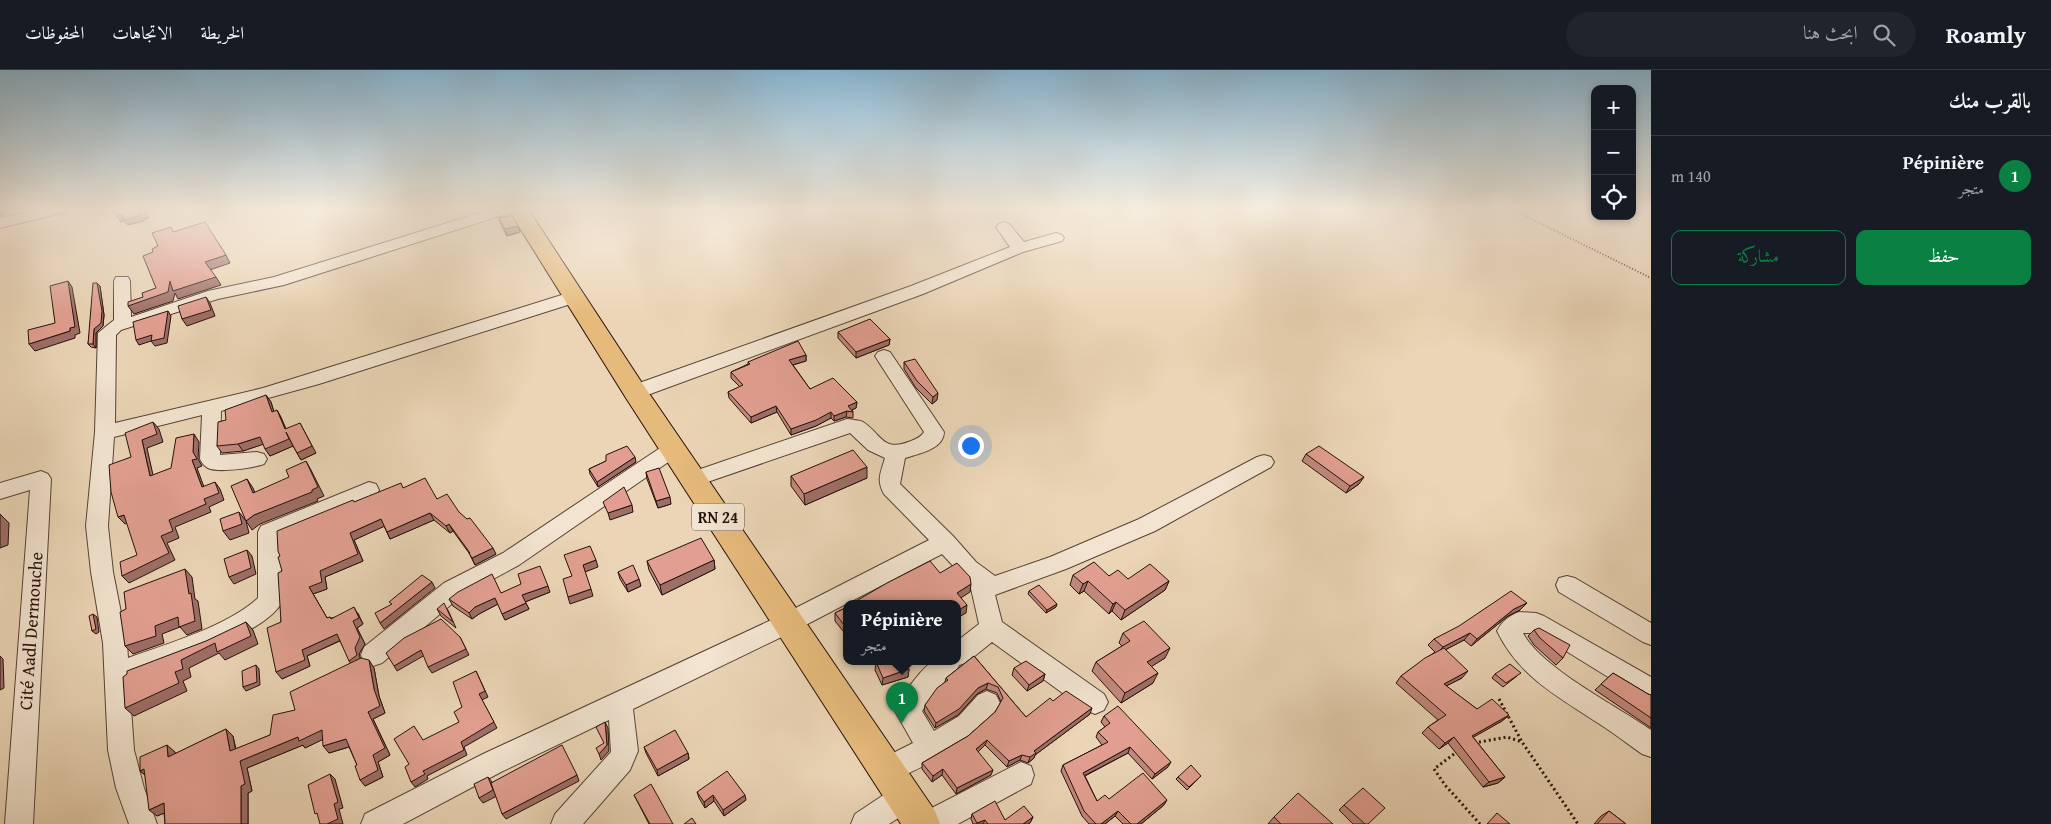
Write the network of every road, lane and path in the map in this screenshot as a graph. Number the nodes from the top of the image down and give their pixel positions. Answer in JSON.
{"nodes":[{"id":1,"x":395,"y":244,"type":"edge"},
{"id":2,"x":540,"y":244,"type":"edge"},
{"id":3,"x":1016,"y":244,"type":"edge"},
{"id":4,"x":1033,"y":244,"type":"edge"},
{"id":5,"x":1582,"y":244,"type":"edge"},
{"id":6,"x":1019,"y":248,"type":"junction"},
{"id":7,"x":1651,"y":278,"type":"edge"},
{"id":8,"x":122,"y":281,"type":"dead end"},
{"id":9,"x":574,"y":297,"type":"junction"},
{"id":10,"x":116,"y":326,"type":"junction"},
{"id":11,"x":884,"y":356,"type":"dead end"},
{"id":12,"x":635,"y":392,"type":"junction"},
{"id":13,"x":212,"y":407,"type":"junction"},
{"id":14,"x":105,"y":432,"type":"junction"},
{"id":15,"x":673,"y":449,"type":"junction"},
{"id":16,"x":896,"y":453,"type":"junction"},
{"id":17,"x":257,"y":459,"type":"dead end"},
{"id":18,"x":1264,"y":462,"type":"dead end"},
{"id":19,"x":693,"y":479,"type":"junction"},
{"id":20,"x":369,"y":490,"type":"dead end"},
{"id":21,"x":0,"y":491,"type":"edge"},
{"id":22,"x":945,"y":542,"type":"junction"},
{"id":23,"x":980,"y":579,"type":"junction"},
{"id":24,"x":1567,"y":585,"type":"dead end"},
{"id":25,"x":788,"y":623,"type":"junction"},
{"id":26,"x":992,"y":628,"type":"junction"},
{"id":27,"x":1651,"y":635,"type":"edge"},
{"id":28,"x":961,"y":652,"type":"edge"},
{"id":29,"x":373,"y":655,"type":"dead end"},
{"id":30,"x":945,"y":665,"type":"edge"},
{"id":31,"x":116,"y":674,"type":"junction"},
{"id":32,"x":1651,"y":690,"type":"edge"},
{"id":33,"x":1499,"y":699,"type":"dead end"},
{"id":34,"x":1095,"y":702,"type":"dead end"},
{"id":35,"x":620,"y":703,"type":"junction"},
{"id":36,"x":986,"y":703,"type":"dead end"},
{"id":37,"x":1522,"y":742,"type":"junction"},
{"id":38,"x":1651,"y":745,"type":"edge"},
{"id":39,"x":1470,"y":746,"type":"edge"},
{"id":40,"x":930,"y":748,"type":"junction"},
{"id":41,"x":1462,"y":750,"type":"edge"},
{"id":42,"x":886,"y":770,"type":"junction"},
{"id":43,"x":1021,"y":775,"type":"dead end"},
{"id":44,"x":904,"y":798,"type":"junction"},
{"id":45,"x":19,"y":824,"type":"edge"},
{"id":46,"x":143,"y":824,"type":"edge"},
{"id":47,"x":375,"y":824,"type":"edge"},
{"id":48,"x":565,"y":824,"type":"edge"},
{"id":49,"x":864,"y":824,"type":"edge"},
{"id":50,"x":922,"y":824,"type":"edge"},
{"id":51,"x":930,"y":824,"type":"edge"},
{"id":52,"x":1480,"y":824,"type":"edge"},
{"id":53,"x":1578,"y":824,"type":"edge"}],
"edges":[{"from":1,"to":10,"type":"street"},
{"from":2,"to":9,"type":"main road","number":"RN 24"},
{"from":3,"to":6,"type":"street"},
{"from":4,"to":6,"type":"street"},
{"from":5,"to":7,"type":"path"},
{"from":6,"to":12,"type":"street"},
{"from":8,"to":10,"type":"street"},
{"from":9,"to":12,"type":"main road","number":"RN 24"},
{"from":9,"to":13,"type":"street"},
{"from":10,"to":14,"type":"street"},
{"from":11,"to":16,"type":"street"},
{"from":12,"to":15,"type":"main road","number":"RN 24"},
{"from":13,"to":14,"type":"street"},
{"from":13,"to":17,"type":"street"},
{"from":14,"to":31,"type":"street"},
{"from":15,"to":19,"type":"main road","number":"RN 24"},
{"from":15,"to":29,"type":"street"},
{"from":16,"to":19,"type":"street"},
{"from":16,"to":22,"type":"street"},
{"from":18,"to":23,"type":"street"},
{"from":19,"to":25,"type":"main road","number":"RN 24"},
{"from":20,"to":31,"type":"street"},
{"from":21,"to":45,"type":"street","name":"Cité Aadl Dermouche"},
{"from":22,"to":23,"type":"street"},
{"from":22,"to":25,"type":"street"},
{"from":23,"to":26,"type":"street"},
{"from":24,"to":27,"type":"street"},
{"from":25,"to":35,"type":"street"},
{"from":25,"to":42,"type":"main road","number":"RN 24"},
{"from":26,"to":28,"type":"street"},
{"from":26,"to":34,"type":"street"},
{"from":30,"to":40,"type":"street"},
{"from":31,"to":46,"type":"street"},
{"from":32,"to":38,"type":"street"},
{"from":33,"to":37,"type":"path"},
{"from":35,"to":47,"type":"street"},
{"from":35,"to":48,"type":"street"},
{"from":36,"to":40,"type":"street"},
{"from":37,"to":39,"type":"path"},
{"from":37,"to":53,"type":"path"},
{"from":40,"to":42,"type":"street"},
{"from":41,"to":52,"type":"path"},
{"from":42,"to":44,"type":"main road","number":"RN 24"},
{"from":43,"to":51,"type":"street"},
{"from":44,"to":49,"type":"street"},
{"from":44,"to":50,"type":"main road","number":"RN 24"}]}
